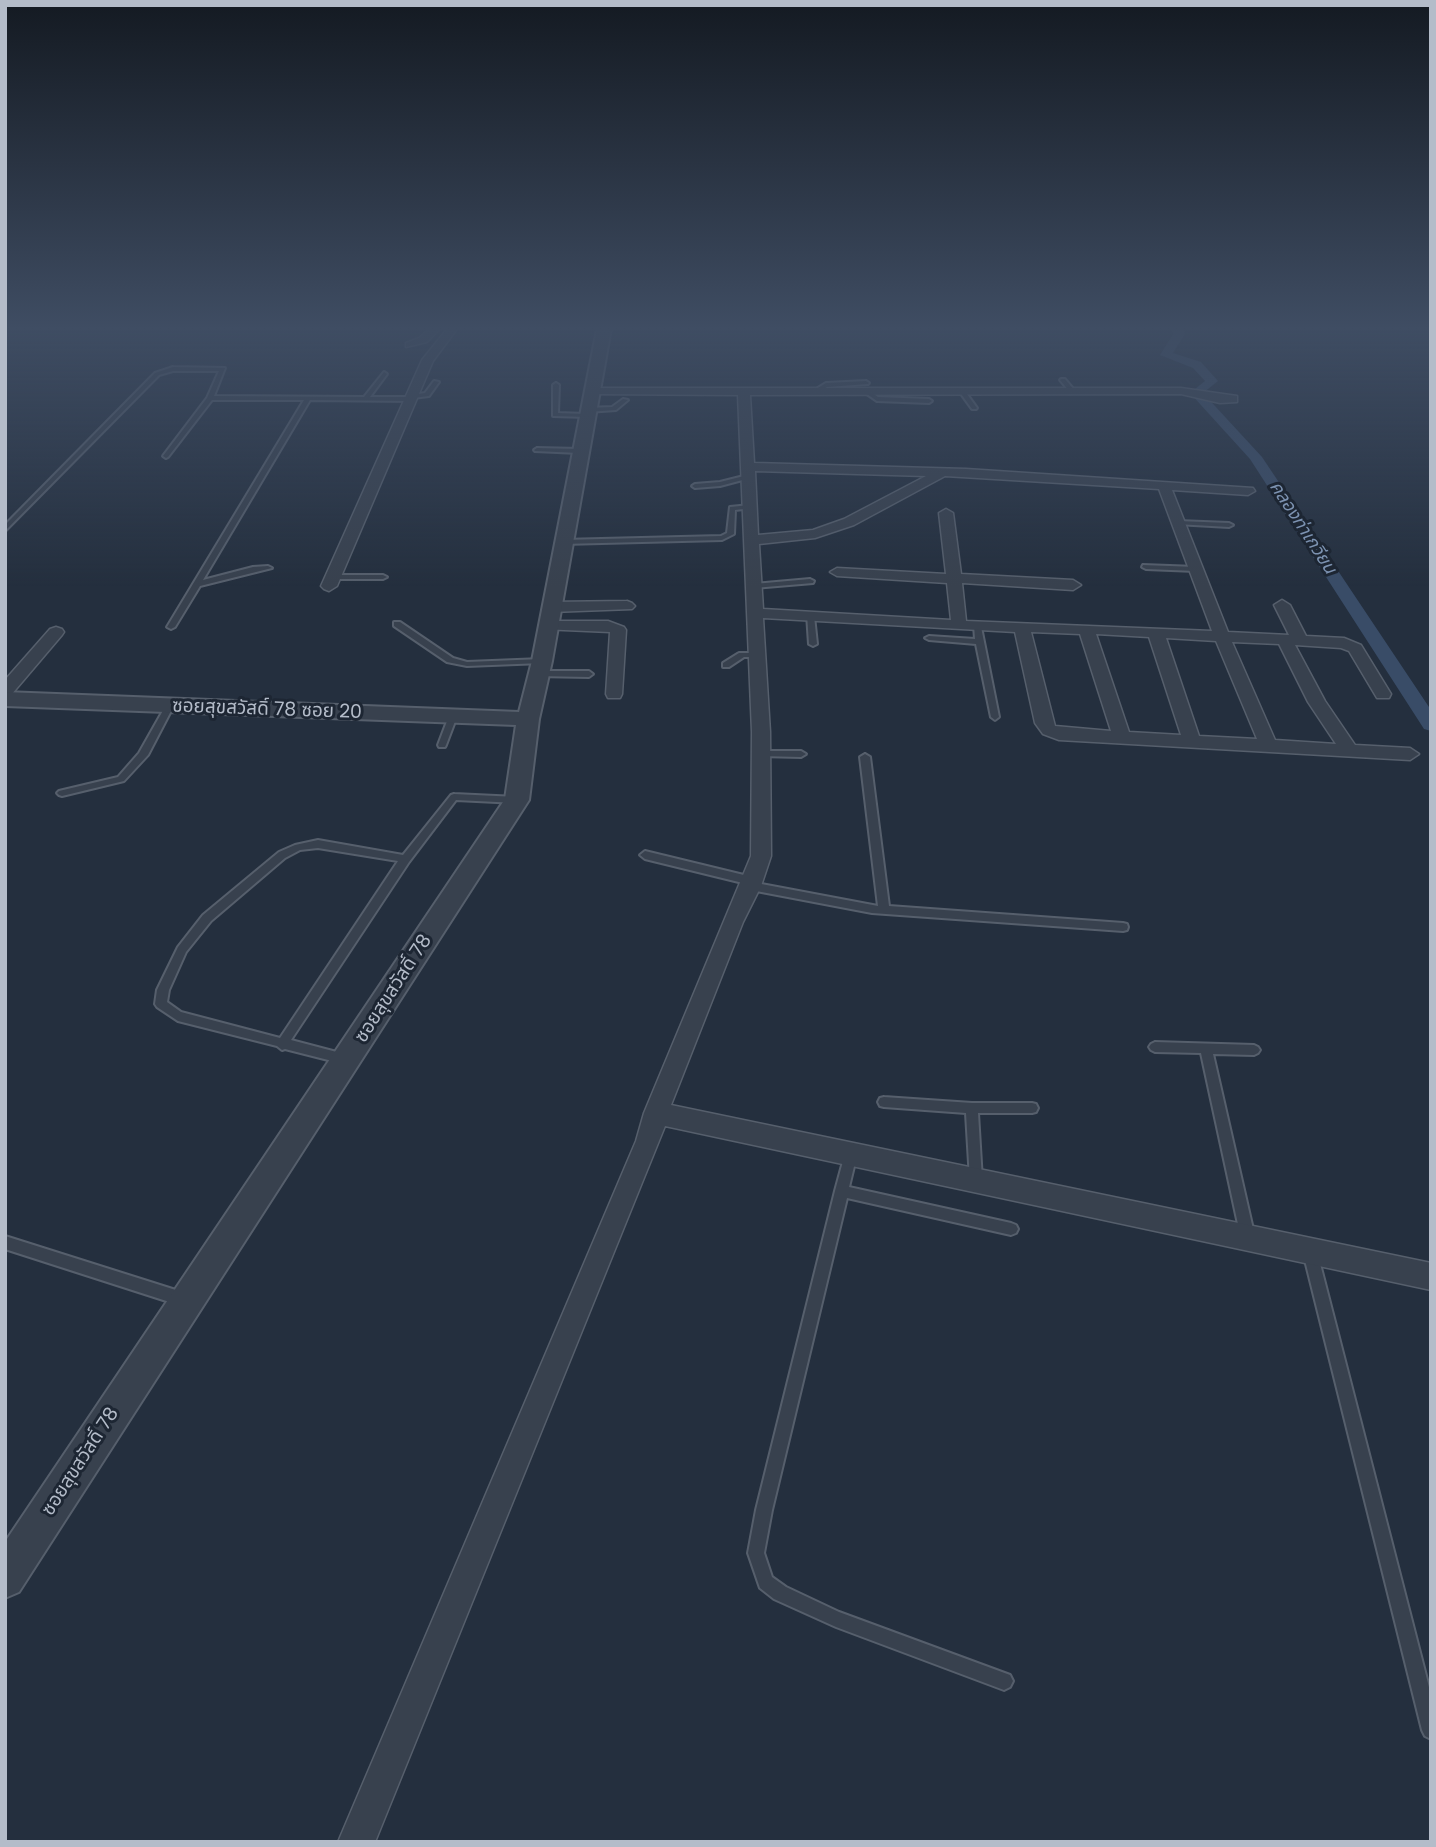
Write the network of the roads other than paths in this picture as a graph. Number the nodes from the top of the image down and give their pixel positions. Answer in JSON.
{"nodes":[{"id":1,"x":117,"y":415,"type":"edge"},
{"id":2,"x":197,"y":415,"type":"edge"},
{"id":3,"x":298,"y":415,"type":"edge"},
{"id":4,"x":404,"y":415,"type":"edge"},
{"id":5,"x":586,"y":415,"type":"edge"},
{"id":6,"x":745,"y":415,"type":"edge"},
{"id":7,"x":537,"y":450,"type":"dead end"},
{"id":8,"x":579,"y":451,"type":"junction"},
{"id":9,"x":166,"y":456,"type":"dead end"},
{"id":10,"x":747,"y":472,"type":"junction"},
{"id":11,"x":943,"y":472,"type":"junction"},
{"id":12,"x":695,"y":486,"type":"dead end"},
{"id":13,"x":1164,"y":486,"type":"junction"},
{"id":14,"x":1248,"y":491,"type":"dead end"},
{"id":15,"x":750,"y":507,"type":"junction"},
{"id":16,"x":946,"y":513,"type":"dead end"},
{"id":17,"x":1178,"y":523,"type":"junction"},
{"id":18,"x":1229,"y":525,"type":"dead end"},
{"id":19,"x":5,"y":529,"type":"edge"},
{"id":20,"x":751,"y":540,"type":"junction"},
{"id":21,"x":562,"y":542,"type":"junction"},
{"id":22,"x":1146,"y":567,"type":"dead end"},
{"id":23,"x":268,"y":568,"type":"dead end"},
{"id":24,"x":1196,"y":569,"type":"junction"},
{"id":25,"x":837,"y":572,"type":"dead end"},
{"id":26,"x":383,"y":577,"type":"dead end"},
{"id":27,"x":955,"y":578,"type":"junction"},
{"id":28,"x":331,"y":581,"type":"joint"},
{"id":29,"x":810,"y":581,"type":"dead end"},
{"id":30,"x":197,"y":584,"type":"junction"},
{"id":31,"x":1073,"y":585,"type":"dead end"},
{"id":32,"x":754,"y":586,"type":"junction"},
{"id":33,"x":1282,"y":605,"type":"dead end"},
{"id":34,"x":627,"y":606,"type":"dead end"},
{"id":35,"x":551,"y":607,"type":"junction"},
{"id":36,"x":755,"y":613,"type":"junction"},
{"id":37,"x":810,"y":616,"type":"junction"},
{"id":38,"x":397,"y":624,"type":"dead end"},
{"id":39,"x":547,"y":625,"type":"junction"},
{"id":40,"x":959,"y":625,"type":"junction"},
{"id":41,"x":171,"y":627,"type":"dead end"},
{"id":42,"x":1022,"y":627,"type":"junction"},
{"id":43,"x":1086,"y":629,"type":"junction"},
{"id":44,"x":56,"y":632,"type":"dead end"},
{"id":45,"x":1156,"y":633,"type":"junction"},
{"id":46,"x":978,"y":634,"type":"junction"},
{"id":47,"x":1221,"y":635,"type":"junction"},
{"id":48,"x":929,"y":638,"type":"dead end"},
{"id":49,"x":1292,"y":639,"type":"junction"},
{"id":50,"x":813,"y":644,"type":"dead end"},
{"id":51,"x":757,"y":655,"type":"junction"},
{"id":52,"x":726,"y":665,"type":"dead end"},
{"id":53,"x":540,"y":668,"type":"junction"},
{"id":54,"x":589,"y":674,"type":"dead end"},
{"id":55,"x":5,"y":691,"type":"edge"},
{"id":56,"x":614,"y":694,"type":"dead end"},
{"id":57,"x":1383,"y":694,"type":"dead end"},
{"id":58,"x":5,"y":699,"type":"edge"},
{"id":59,"x":169,"y":707,"type":"junction"},
{"id":60,"x":453,"y":716,"type":"junction"},
{"id":61,"x":995,"y":716,"type":"dead end"},
{"id":62,"x":528,"y":719,"type":"junction"},
{"id":63,"x":1122,"y":737,"type":"junction"},
{"id":64,"x":1191,"y":740,"type":"junction"},
{"id":65,"x":442,"y":745,"type":"dead end"},
{"id":66,"x":1269,"y":747,"type":"junction"},
{"id":67,"x":1350,"y":751,"type":"junction"},
{"id":68,"x":762,"y":754,"type":"junction"},
{"id":69,"x":801,"y":754,"type":"dead end"},
{"id":70,"x":1410,"y":754,"type":"dead end"},
{"id":71,"x":865,"y":757,"type":"dead end"},
{"id":72,"x":62,"y":793,"type":"dead end"},
{"id":73,"x":517,"y":800,"type":"junction"},
{"id":74,"x":645,"y":855,"type":"dead end"},
{"id":75,"x":405,"y":859,"type":"junction"},
{"id":76,"x":751,"y":883,"type":"junction"},
{"id":77,"x":884,"y":910,"type":"junction"},
{"id":78,"x":1123,"y":927,"type":"dead end"},
{"id":79,"x":282,"y":1045,"type":"junction"},
{"id":80,"x":1156,"y":1048,"type":"dead end"},
{"id":81,"x":1206,"y":1049,"type":"junction"},
{"id":82,"x":1254,"y":1050,"type":"dead end"},
{"id":83,"x":347,"y":1060,"type":"junction"},
{"id":84,"x":884,"y":1102,"type":"dead end"},
{"id":85,"x":972,"y":1108,"type":"junction"},
{"id":86,"x":1032,"y":1108,"type":"dead end"},
{"id":87,"x":656,"y":1113,"type":"junction"},
{"id":88,"x":851,"y":1154,"type":"junction"},
{"id":89,"x":975,"y":1180,"type":"junction"},
{"id":90,"x":841,"y":1191,"type":"junction"},
{"id":91,"x":1011,"y":1229,"type":"dead end"},
{"id":92,"x":1248,"y":1238,"type":"junction"},
{"id":93,"x":5,"y":1242,"type":"edge"},
{"id":94,"x":1310,"y":1252,"type":"junction"},
{"id":95,"x":1431,"y":1277,"type":"edge"},
{"id":96,"x":188,"y":1301,"type":"junction"},
{"id":97,"x":5,"y":1578,"type":"edge"},
{"id":98,"x":1004,"y":1681,"type":"dead end"},
{"id":99,"x":1431,"y":1730,"type":"edge"},
{"id":100,"x":356,"y":1842,"type":"edge"}],
"edges":[{"from":1,"to":19,"type":"lane"},
{"from":2,"to":9,"type":"lane"},
{"from":3,"to":30,"type":"lane"},
{"from":4,"to":28,"type":"street"},
{"from":5,"to":8,"type":"street","name":"ซอยสุขสวัสดิ์ 78"},
{"from":6,"to":10,"type":"street"},
{"from":7,"to":8,"type":"lane"},
{"from":8,"to":21,"type":"street","name":"ซอยสุขสวัสดิ์ 78"},
{"from":10,"to":11,"type":"street"},
{"from":10,"to":12,"type":"lane"},
{"from":10,"to":15,"type":"street"},
{"from":11,"to":13,"type":"street"},
{"from":11,"to":20,"type":"street"},
{"from":13,"to":14,"type":"street"},
{"from":13,"to":17,"type":"street"},
{"from":15,"to":20,"type":"street"},
{"from":15,"to":21,"type":"lane"},
{"from":16,"to":27,"type":"street"},
{"from":17,"to":18,"type":"lane"},
{"from":17,"to":24,"type":"street"},
{"from":20,"to":32,"type":"street"},
{"from":21,"to":35,"type":"street","name":"ซอยสุขสวัสดิ์ 78"},
{"from":22,"to":24,"type":"lane"},
{"from":23,"to":30,"type":"lane"},
{"from":24,"to":47,"type":"street"},
{"from":25,"to":27,"type":"street"},
{"from":26,"to":28,"type":"lane"},
{"from":27,"to":31,"type":"street"},
{"from":27,"to":40,"type":"street"},
{"from":29,"to":32,"type":"lane"},
{"from":30,"to":41,"type":"lane"},
{"from":32,"to":36,"type":"street"},
{"from":33,"to":49,"type":"street"},
{"from":34,"to":35,"type":"street"},
{"from":35,"to":39,"type":"street","name":"ซอยสุขสวัสดิ์ 78"},
{"from":36,"to":37,"type":"street"},
{"from":36,"to":51,"type":"street"},
{"from":37,"to":40,"type":"street"},
{"from":37,"to":50,"type":"lane"},
{"from":38,"to":53,"type":"lane"},
{"from":39,"to":53,"type":"street","name":"ซอยสุขสวัสดิ์ 78"},
{"from":39,"to":56,"type":"street"},
{"from":40,"to":46,"type":"street"},
{"from":42,"to":43,"type":"street"},
{"from":42,"to":46,"type":"street"},
{"from":42,"to":63,"type":"street"},
{"from":43,"to":45,"type":"street"},
{"from":43,"to":63,"type":"street"},
{"from":44,"to":55,"type":"street"},
{"from":45,"to":47,"type":"street"},
{"from":45,"to":64,"type":"street"},
{"from":46,"to":48,"type":"lane"},
{"from":46,"to":61,"type":"lane"},
{"from":47,"to":49,"type":"street"},
{"from":47,"to":66,"type":"street"},
{"from":49,"to":57,"type":"street"},
{"from":49,"to":67,"type":"street"},
{"from":51,"to":52,"type":"lane"},
{"from":51,"to":68,"type":"street"},
{"from":53,"to":54,"type":"lane"},
{"from":53,"to":62,"type":"street","name":"ซอยสุขสวัสดิ์ 78"},
{"from":58,"to":59,"type":"street","name":"ซอยสุขสวัสดิ์ 78 ซอย 20"},
{"from":59,"to":60,"type":"street","name":"ซอยสุขสวัสดิ์ 78 ซอย 20"},
{"from":59,"to":72,"type":"lane"},
{"from":60,"to":62,"type":"street","name":"ซอยสุขสวัสดิ์ 78 ซอย 20"},
{"from":60,"to":65,"type":"lane"},
{"from":62,"to":73,"type":"street","name":"ซอยสุขสวัสดิ์ 78"},
{"from":63,"to":64,"type":"street"},
{"from":64,"to":66,"type":"street"},
{"from":66,"to":67,"type":"street"},
{"from":67,"to":70,"type":"street"},
{"from":68,"to":69,"type":"lane"},
{"from":68,"to":76,"type":"street"},
{"from":71,"to":77,"type":"lane"},
{"from":73,"to":75,"type":"lane"},
{"from":73,"to":83,"type":"street","name":"ซอยสุขสวัสดิ์ 78"},
{"from":74,"to":76,"type":"lane"},
{"from":75,"to":79,"type":"lane"},
{"from":75,"to":79,"type":"lane"},
{"from":76,"to":77,"type":"lane"},
{"from":76,"to":87,"type":"street"},
{"from":77,"to":78,"type":"lane"},
{"from":79,"to":83,"type":"lane"},
{"from":80,"to":81,"type":"lane"},
{"from":81,"to":82,"type":"lane"},
{"from":81,"to":92,"type":"lane"},
{"from":83,"to":96,"type":"street","name":"ซอยสุขสวัสดิ์ 78"},
{"from":84,"to":85,"type":"lane"},
{"from":85,"to":86,"type":"lane"},
{"from":85,"to":89,"type":"lane"},
{"from":87,"to":88,"type":"street"},
{"from":87,"to":100,"type":"street"},
{"from":88,"to":89,"type":"street"},
{"from":88,"to":90,"type":"lane"},
{"from":89,"to":92,"type":"street"},
{"from":90,"to":91,"type":"lane"},
{"from":90,"to":98,"type":"lane"},
{"from":92,"to":94,"type":"street"},
{"from":93,"to":96,"type":"lane"},
{"from":94,"to":95,"type":"street"},
{"from":94,"to":99,"type":"lane"},
{"from":96,"to":97,"type":"street","name":"ซอยสุขสวัสดิ์ 78"}]}
